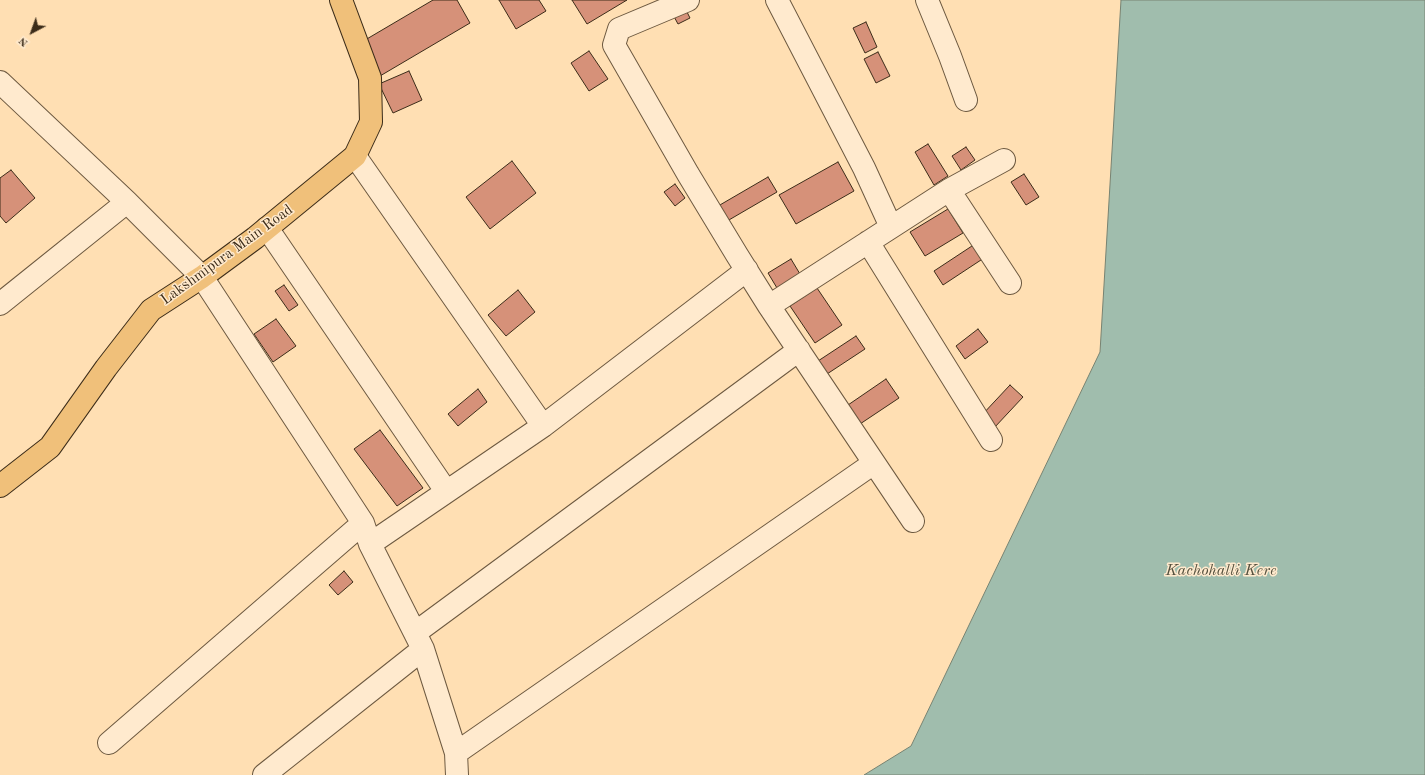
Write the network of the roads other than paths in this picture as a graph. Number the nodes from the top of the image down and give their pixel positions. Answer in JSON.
{"nodes":[{"id":1,"x":341,"y":0,"type":"edge"},
{"id":2,"x":688,"y":0,"type":"edge"},
{"id":3,"x":777,"y":0,"type":"edge"},
{"id":4,"x":927,"y":0,"type":"edge"},
{"id":5,"x":658,"y":5,"type":"edge"},
{"id":6,"x":0,"y":82,"type":"edge"},
{"id":7,"x":966,"y":100,"type":"dead end"},
{"id":8,"x":355,"y":156,"type":"junction"},
{"id":9,"x":1004,"y":160,"type":"dead end"},
{"id":10,"x":949,"y":190,"type":"junction"},
{"id":11,"x":127,"y":202,"type":"junction"},
{"id":12,"x":891,"y":227,"type":"junction"},
{"id":13,"x":267,"y":228,"type":"junction"},
{"id":14,"x":868,"y":242,"type":"junction"},
{"id":15,"x":747,"y":270,"type":"junction"},
{"id":16,"x":202,"y":277,"type":"junction"},
{"id":17,"x":1010,"y":283,"type":"dead end"},
{"id":18,"x":0,"y":304,"type":"edge"},
{"id":19,"x":769,"y":306,"type":"junction"},
{"id":20,"x":799,"y":350,"type":"junction"},
{"id":21,"x":543,"y":426,"type":"junction"},
{"id":22,"x":991,"y":440,"type":"dead end"},
{"id":23,"x":874,"y":463,"type":"junction"},
{"id":24,"x":0,"y":486,"type":"edge"},
{"id":25,"x":446,"y":492,"type":"junction"},
{"id":26,"x":913,"y":521,"type":"dead end"},
{"id":27,"x":363,"y":522,"type":"junction"},
{"id":28,"x":370,"y":544,"type":"junction"},
{"id":29,"x":419,"y":641,"type":"junction"},
{"id":30,"x":108,"y":744,"type":"dead end"},
{"id":31,"x":456,"y":753,"type":"junction"},
{"id":32,"x":264,"y":775,"type":"edge"},
{"id":33,"x":457,"y":775,"type":"edge"}],
"edges":[{"from":1,"to":8,"type":"main road","name":"Lakshmipura Main Road"},
{"from":2,"to":5,"type":"street"},
{"from":3,"to":12,"type":"street"},
{"from":4,"to":7,"type":"street"},
{"from":5,"to":15,"type":"street"},
{"from":6,"to":11,"type":"street"},
{"from":8,"to":13,"type":"main road","name":"Lakshmipura Main Road"},
{"from":8,"to":21,"type":"street"},
{"from":9,"to":10,"type":"street"},
{"from":10,"to":12,"type":"street"},
{"from":10,"to":17,"type":"street"},
{"from":11,"to":16,"type":"street"},
{"from":11,"to":18,"type":"street"},
{"from":12,"to":14,"type":"street"},
{"from":13,"to":16,"type":"main road","name":"Lakshmipura Main Road"},
{"from":13,"to":25,"type":"street"},
{"from":14,"to":19,"type":"street"},
{"from":14,"to":22,"type":"street"},
{"from":15,"to":19,"type":"street"},
{"from":15,"to":21,"type":"street"},
{"from":16,"to":24,"type":"main road","name":"Lakshmipura Main Road"},
{"from":16,"to":27,"type":"street"},
{"from":19,"to":20,"type":"street"},
{"from":20,"to":23,"type":"street"},
{"from":20,"to":29,"type":"street"},
{"from":21,"to":25,"type":"street"},
{"from":23,"to":26,"type":"street"},
{"from":23,"to":31,"type":"street"},
{"from":25,"to":28,"type":"street"},
{"from":27,"to":28,"type":"street"},
{"from":27,"to":30,"type":"street"},
{"from":28,"to":29,"type":"street"},
{"from":29,"to":31,"type":"street"},
{"from":29,"to":32,"type":"street"},
{"from":31,"to":33,"type":"street"}]}
